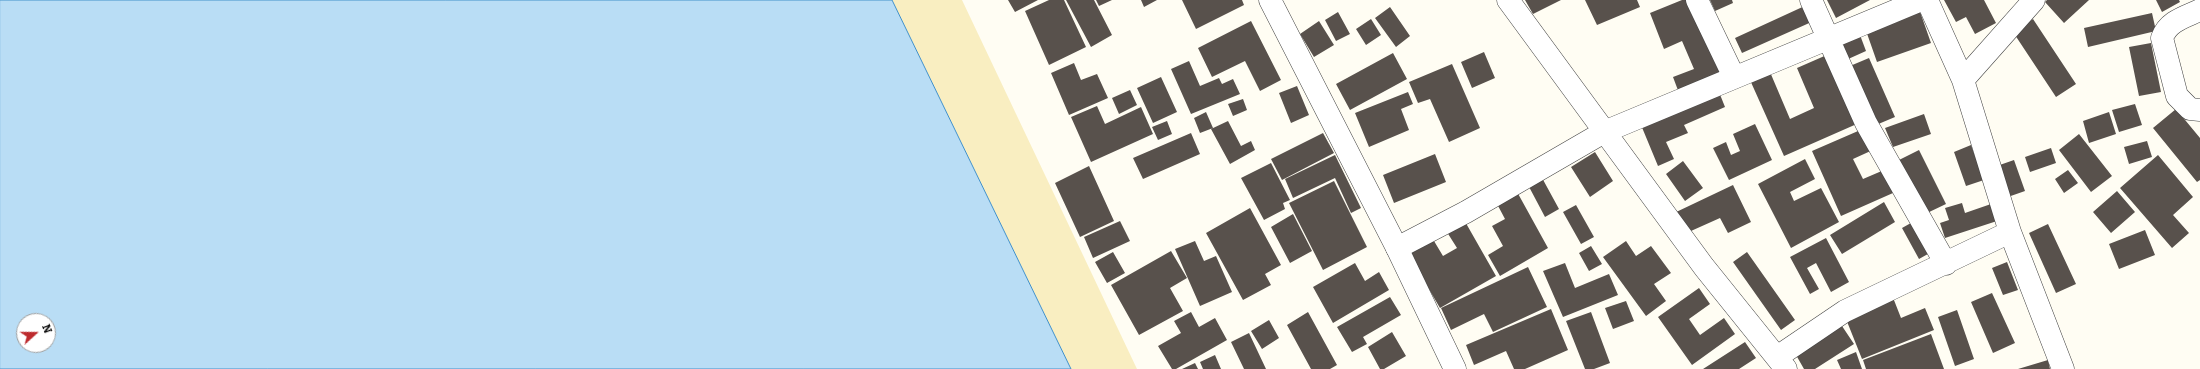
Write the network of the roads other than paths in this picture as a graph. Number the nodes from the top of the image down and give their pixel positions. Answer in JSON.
{"nodes":[{"id":1,"x":1270,"y":0,"type":"edge"},
{"id":2,"x":1508,"y":0,"type":"edge"},
{"id":3,"x":1697,"y":0,"type":"edge"},
{"id":4,"x":1811,"y":0,"type":"edge"},
{"id":5,"x":1922,"y":0,"type":"edge"},
{"id":6,"x":1927,"y":0,"type":"edge"},
{"id":7,"x":2034,"y":0,"type":"edge"},
{"id":8,"x":2200,"y":10,"type":"edge"},
{"id":9,"x":1826,"y":38,"type":"junction"},
{"id":10,"x":1734,"y":77,"type":"junction"},
{"id":11,"x":1963,"y":80,"type":"junction"},
{"id":12,"x":2200,"y":110,"type":"edge"},
{"id":13,"x":1604,"y":132,"type":"junction"},
{"id":14,"x":2010,"y":232,"type":"junction"},
{"id":15,"x":1397,"y":248,"type":"junction"},
{"id":16,"x":1946,"y":264,"type":"junction"},
{"id":17,"x":1782,"y":363,"type":"edge"},
{"id":18,"x":1455,"y":369,"type":"edge"},
{"id":19,"x":2063,"y":369,"type":"edge"}],
"edges":[{"from":1,"to":15,"type":"street"},
{"from":2,"to":13,"type":"street"},
{"from":3,"to":10,"type":"street"},
{"from":4,"to":9,"type":"street"},
{"from":5,"to":9,"type":"street"},
{"from":6,"to":11,"type":"street"},
{"from":7,"to":11,"type":"street"},
{"from":8,"to":12,"type":"street"},
{"from":9,"to":10,"type":"street"},
{"from":9,"to":16,"type":"street"},
{"from":10,"to":13,"type":"street"},
{"from":11,"to":14,"type":"street"},
{"from":13,"to":15,"type":"street"},
{"from":13,"to":17,"type":"street"},
{"from":14,"to":16,"type":"street"},
{"from":14,"to":19,"type":"street"},
{"from":15,"to":18,"type":"street"},
{"from":16,"to":17,"type":"street"}]}
